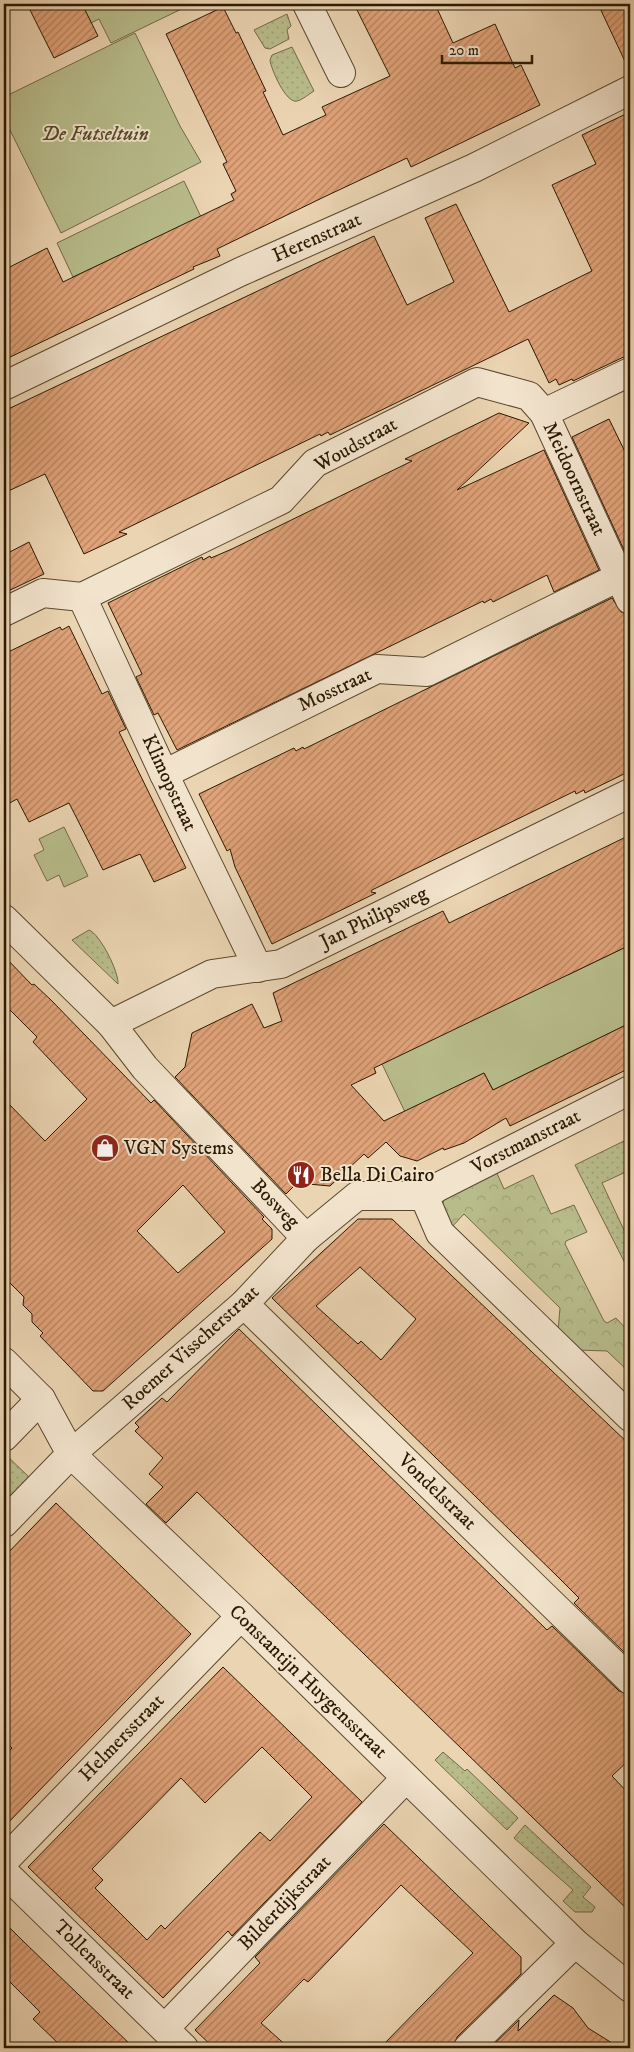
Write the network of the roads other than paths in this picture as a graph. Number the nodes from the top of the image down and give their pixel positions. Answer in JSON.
{"nodes":[{"id":1,"x":307,"y":4,"type":"edge"},
{"id":2,"x":341,"y":73,"type":"dead end"},
{"id":3,"x":630,"y":90,"type":"edge"},
{"id":4,"x":630,"y":372,"type":"edge"},
{"id":5,"x":4,"y":386,"type":"edge"},
{"id":6,"x":544,"y":413,"type":"junction"},
{"id":7,"x":625,"y":588,"type":"edge"},
{"id":8,"x":82,"y":597,"type":"junction"},
{"id":9,"x":4,"y":612,"type":"edge"},
{"id":10,"x":164,"y":774,"type":"junction"},
{"id":11,"x":630,"y":793,"type":"edge"},
{"id":12,"x":4,"y":918,"type":"edge"},
{"id":13,"x":258,"y":968,"type":"junction"},
{"id":14,"x":111,"y":1024,"type":"junction"},
{"id":15,"x":630,"y":1090,"type":"edge"},
{"id":16,"x":424,"y":1196,"type":"junction"},
{"id":17,"x":306,"y":1238,"type":"junction"},
{"id":18,"x":244,"y":1304,"type":"junction"},
{"id":19,"x":4,"y":1362,"type":"edge"},
{"id":20,"x":41,"y":1399,"type":"junction"},
{"id":21,"x":630,"y":1417,"type":"edge"},
{"id":22,"x":4,"y":1436,"type":"edge"},
{"id":23,"x":71,"y":1454,"type":"junction"},
{"id":24,"x":4,"y":1523,"type":"edge"},
{"id":25,"x":241,"y":1616,"type":"junction"},
{"id":26,"x":630,"y":1680,"type":"edge"},
{"id":27,"x":406,"y":1778,"type":"junction"},
{"id":28,"x":4,"y":1861,"type":"edge"},
{"id":29,"x":4,"y":1872,"type":"edge"},
{"id":30,"x":575,"y":1943,"type":"junction"},
{"id":31,"x":630,"y":1988,"type":"edge"},
{"id":32,"x":165,"y":2028,"type":"junction"},
{"id":33,"x":184,"y":2048,"type":"edge"},
{"id":34,"x":468,"y":2048,"type":"edge"}],
"edges":[{"from":1,"to":2,"type":"street"},
{"from":3,"to":5,"type":"street","name":"Herenstraat"},
{"from":4,"to":6,"type":"street"},
{"from":6,"to":7,"type":"street","name":"Meidoornstraat"},
{"from":6,"to":8,"type":"street","name":"Woudstraat"},
{"from":7,"to":10,"type":"street","name":"Mosstraat"},
{"from":8,"to":9,"type":"street"},
{"from":8,"to":10,"type":"street","name":"Klimopstraat"},
{"from":10,"to":13,"type":"street","name":"Klimopstraat"},
{"from":11,"to":13,"type":"street","name":"Jan Philipsweg"},
{"from":12,"to":14,"type":"street","name":"Bosweg"},
{"from":13,"to":14,"type":"street","name":"Jan Philipsweg"},
{"from":14,"to":17,"type":"street","name":"Bosweg"},
{"from":15,"to":16,"type":"street","name":"Vorstmanstraat"},
{"from":16,"to":17,"type":"street","name":"Bosweg"},
{"from":16,"to":21,"type":"street"},
{"from":17,"to":18,"type":"street","name":"Roemer Visscherstraat"},
{"from":18,"to":23,"type":"street","name":"Roemer Visscherstraat"},
{"from":18,"to":26,"type":"street","name":"Vondelstraat"},
{"from":19,"to":20,"type":"street","name":"Constantijn Huygensstraat"},
{"from":20,"to":22,"type":"street"},
{"from":20,"to":23,"type":"street","name":"Constantijn Huygensstraat"},
{"from":23,"to":24,"type":"street","name":"Roemer Visscherstraat"},
{"from":23,"to":25,"type":"street","name":"Constantijn Huygensstraat"},
{"from":25,"to":27,"type":"street","name":"Constantijn Huygensstraat"},
{"from":25,"to":28,"type":"street","name":"Helmersstraat"},
{"from":27,"to":30,"type":"street","name":"Constantijn Huygensstraat"},
{"from":27,"to":32,"type":"street","name":"Bilderdijkstraat"},
{"from":29,"to":32,"type":"street","name":"Tollensstraat"},
{"from":30,"to":31,"type":"street","name":"Constantijn Huygensstraat"},
{"from":30,"to":34,"type":"street"},
{"from":32,"to":33,"type":"street","name":"Tollensstraat"}]}
